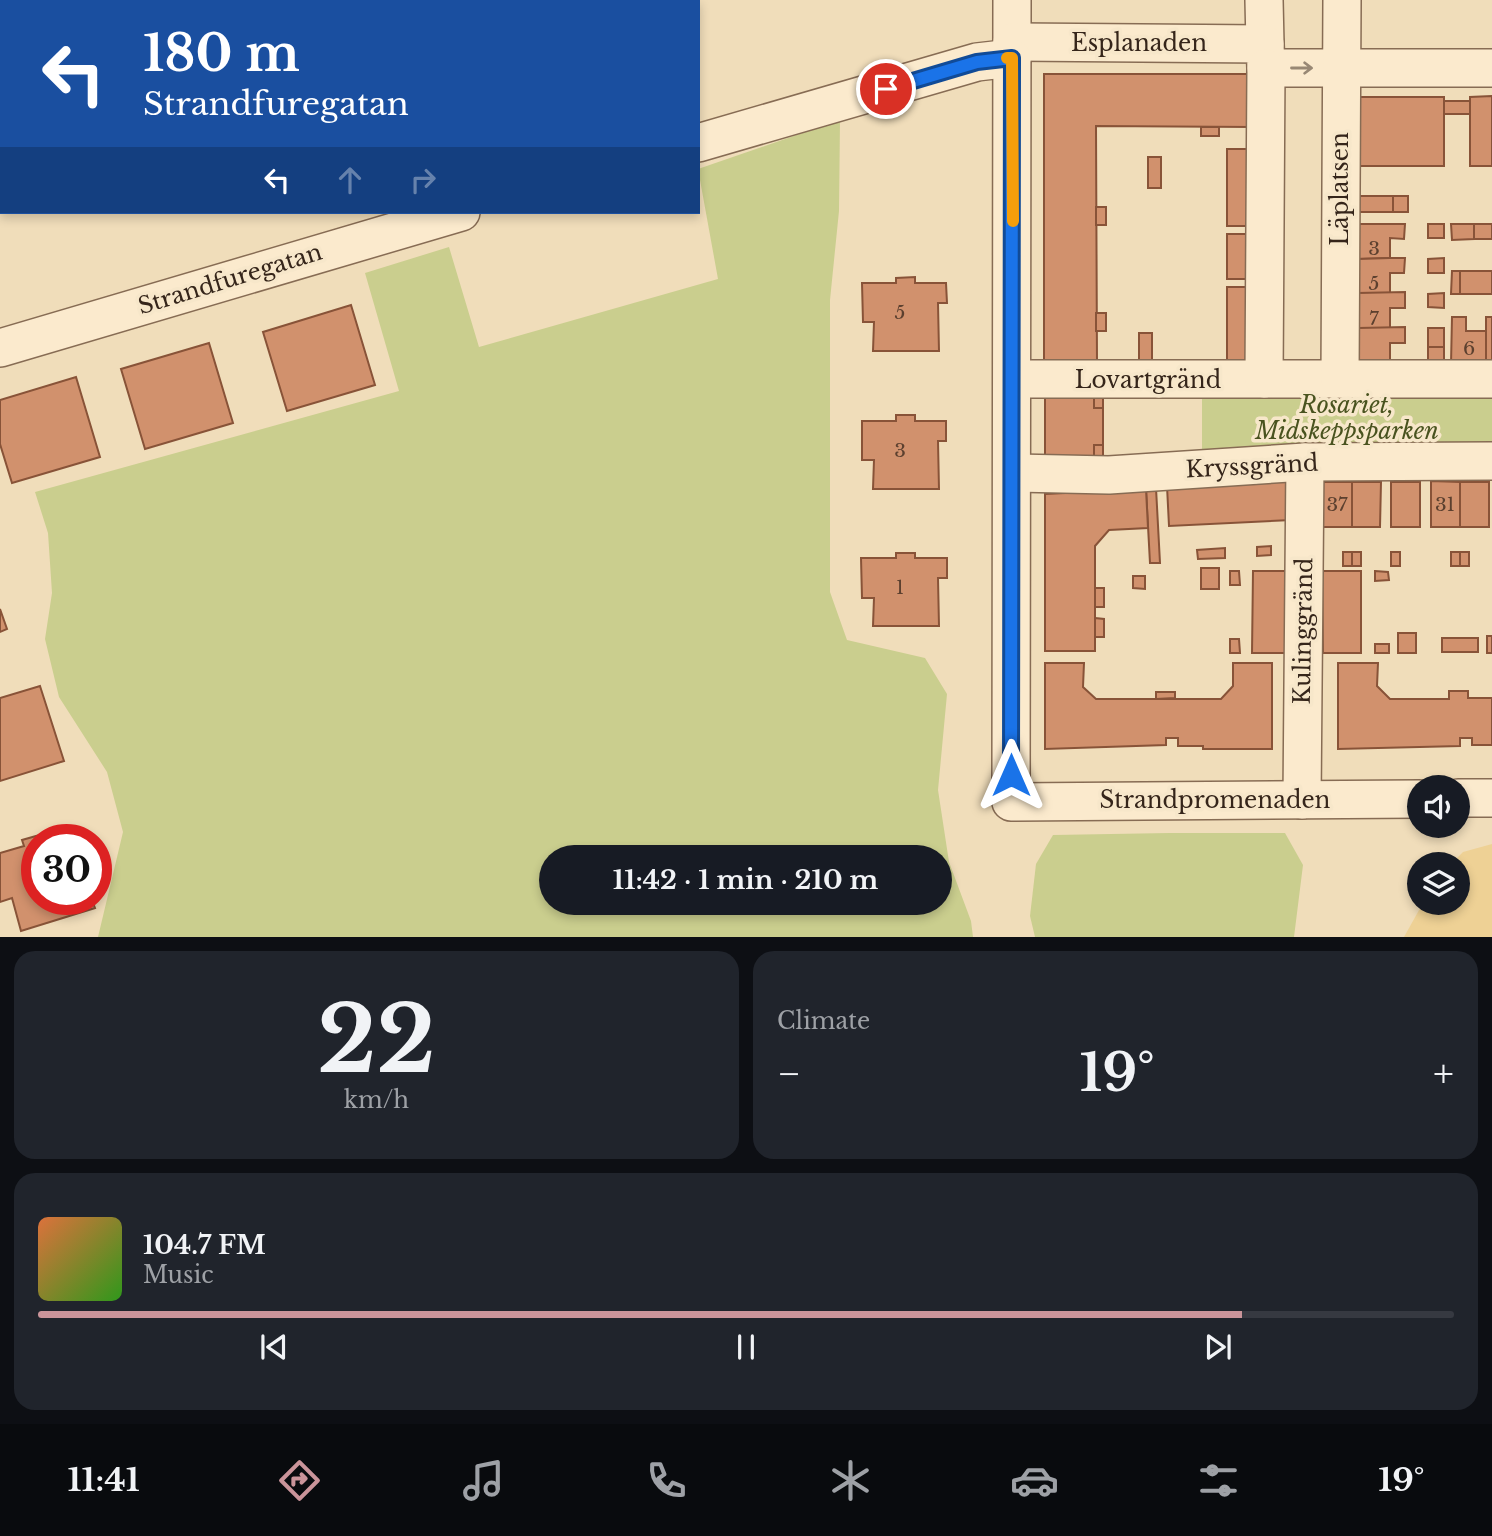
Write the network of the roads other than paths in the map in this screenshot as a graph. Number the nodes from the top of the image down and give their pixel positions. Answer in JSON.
{"nodes":[{"id":1,"x":1012,"y":0,"type":"edge"},
{"id":2,"x":1264,"y":0,"type":"edge"},
{"id":3,"x":1342,"y":0,"type":"edge"},
{"id":4,"x":1012,"y":50,"type":"junction"},
{"id":5,"x":1265,"y":56,"type":"junction"},
{"id":6,"x":1340,"y":68,"type":"junction"},
{"id":7,"x":1492,"y":68,"type":"edge"},
{"id":8,"x":700,"y":142,"type":"edge"},
{"id":9,"x":454,"y":214,"type":"edge"},
{"id":10,"x":0,"y":348,"type":"edge"},
{"id":11,"x":1013,"y":379,"type":"junction"},
{"id":12,"x":1264,"y":379,"type":"junction"},
{"id":13,"x":1340,"y":379,"type":"junction"},
{"id":14,"x":1492,"y":379,"type":"edge"},
{"id":15,"x":1492,"y":461,"type":"edge"},
{"id":16,"x":1305,"y":462,"type":"junction"},
{"id":17,"x":1013,"y":473,"type":"junction"},
{"id":18,"x":1470,"y":798,"type":"edge"},
{"id":19,"x":1492,"y":798,"type":"edge"},
{"id":20,"x":1407,"y":799,"type":"edge"},
{"id":21,"x":1302,"y":800,"type":"junction"}],
"edges":[{"from":1,"to":4,"type":"street"},
{"from":2,"to":5,"type":"street"},
{"from":3,"to":6,"type":"street","name":"Läplatsen"},
{"from":4,"to":5,"type":"street","name":"Esplanaden"},
{"from":4,"to":8,"type":"street"},
{"from":4,"to":11,"type":"street"},
{"from":5,"to":6,"type":"street","name":"Esplanaden","one_way":true},
{"from":5,"to":12,"type":"street"},
{"from":6,"to":7,"type":"street","name":"Esplanaden"},
{"from":6,"to":13,"type":"street","name":"Läplatsen"},
{"from":9,"to":10,"type":"street","name":"Strandfuregatan"},
{"from":11,"to":12,"type":"street","name":"Lovartgränd"},
{"from":11,"to":17,"type":"street"},
{"from":12,"to":13,"type":"street","name":"Lovartgränd"},
{"from":13,"to":14,"type":"street","name":"Lovartgränd"},
{"from":15,"to":16,"type":"street","name":"Kryssgränd"},
{"from":16,"to":17,"type":"street","name":"Kryssgränd"},
{"from":16,"to":21,"type":"street","name":"Kulinggränd"},
{"from":17,"to":21,"type":"street","name":"Strandpromenaden"},
{"from":18,"to":19,"type":"street"},
{"from":20,"to":21,"type":"street","name":"Strandpromenaden"}]}
